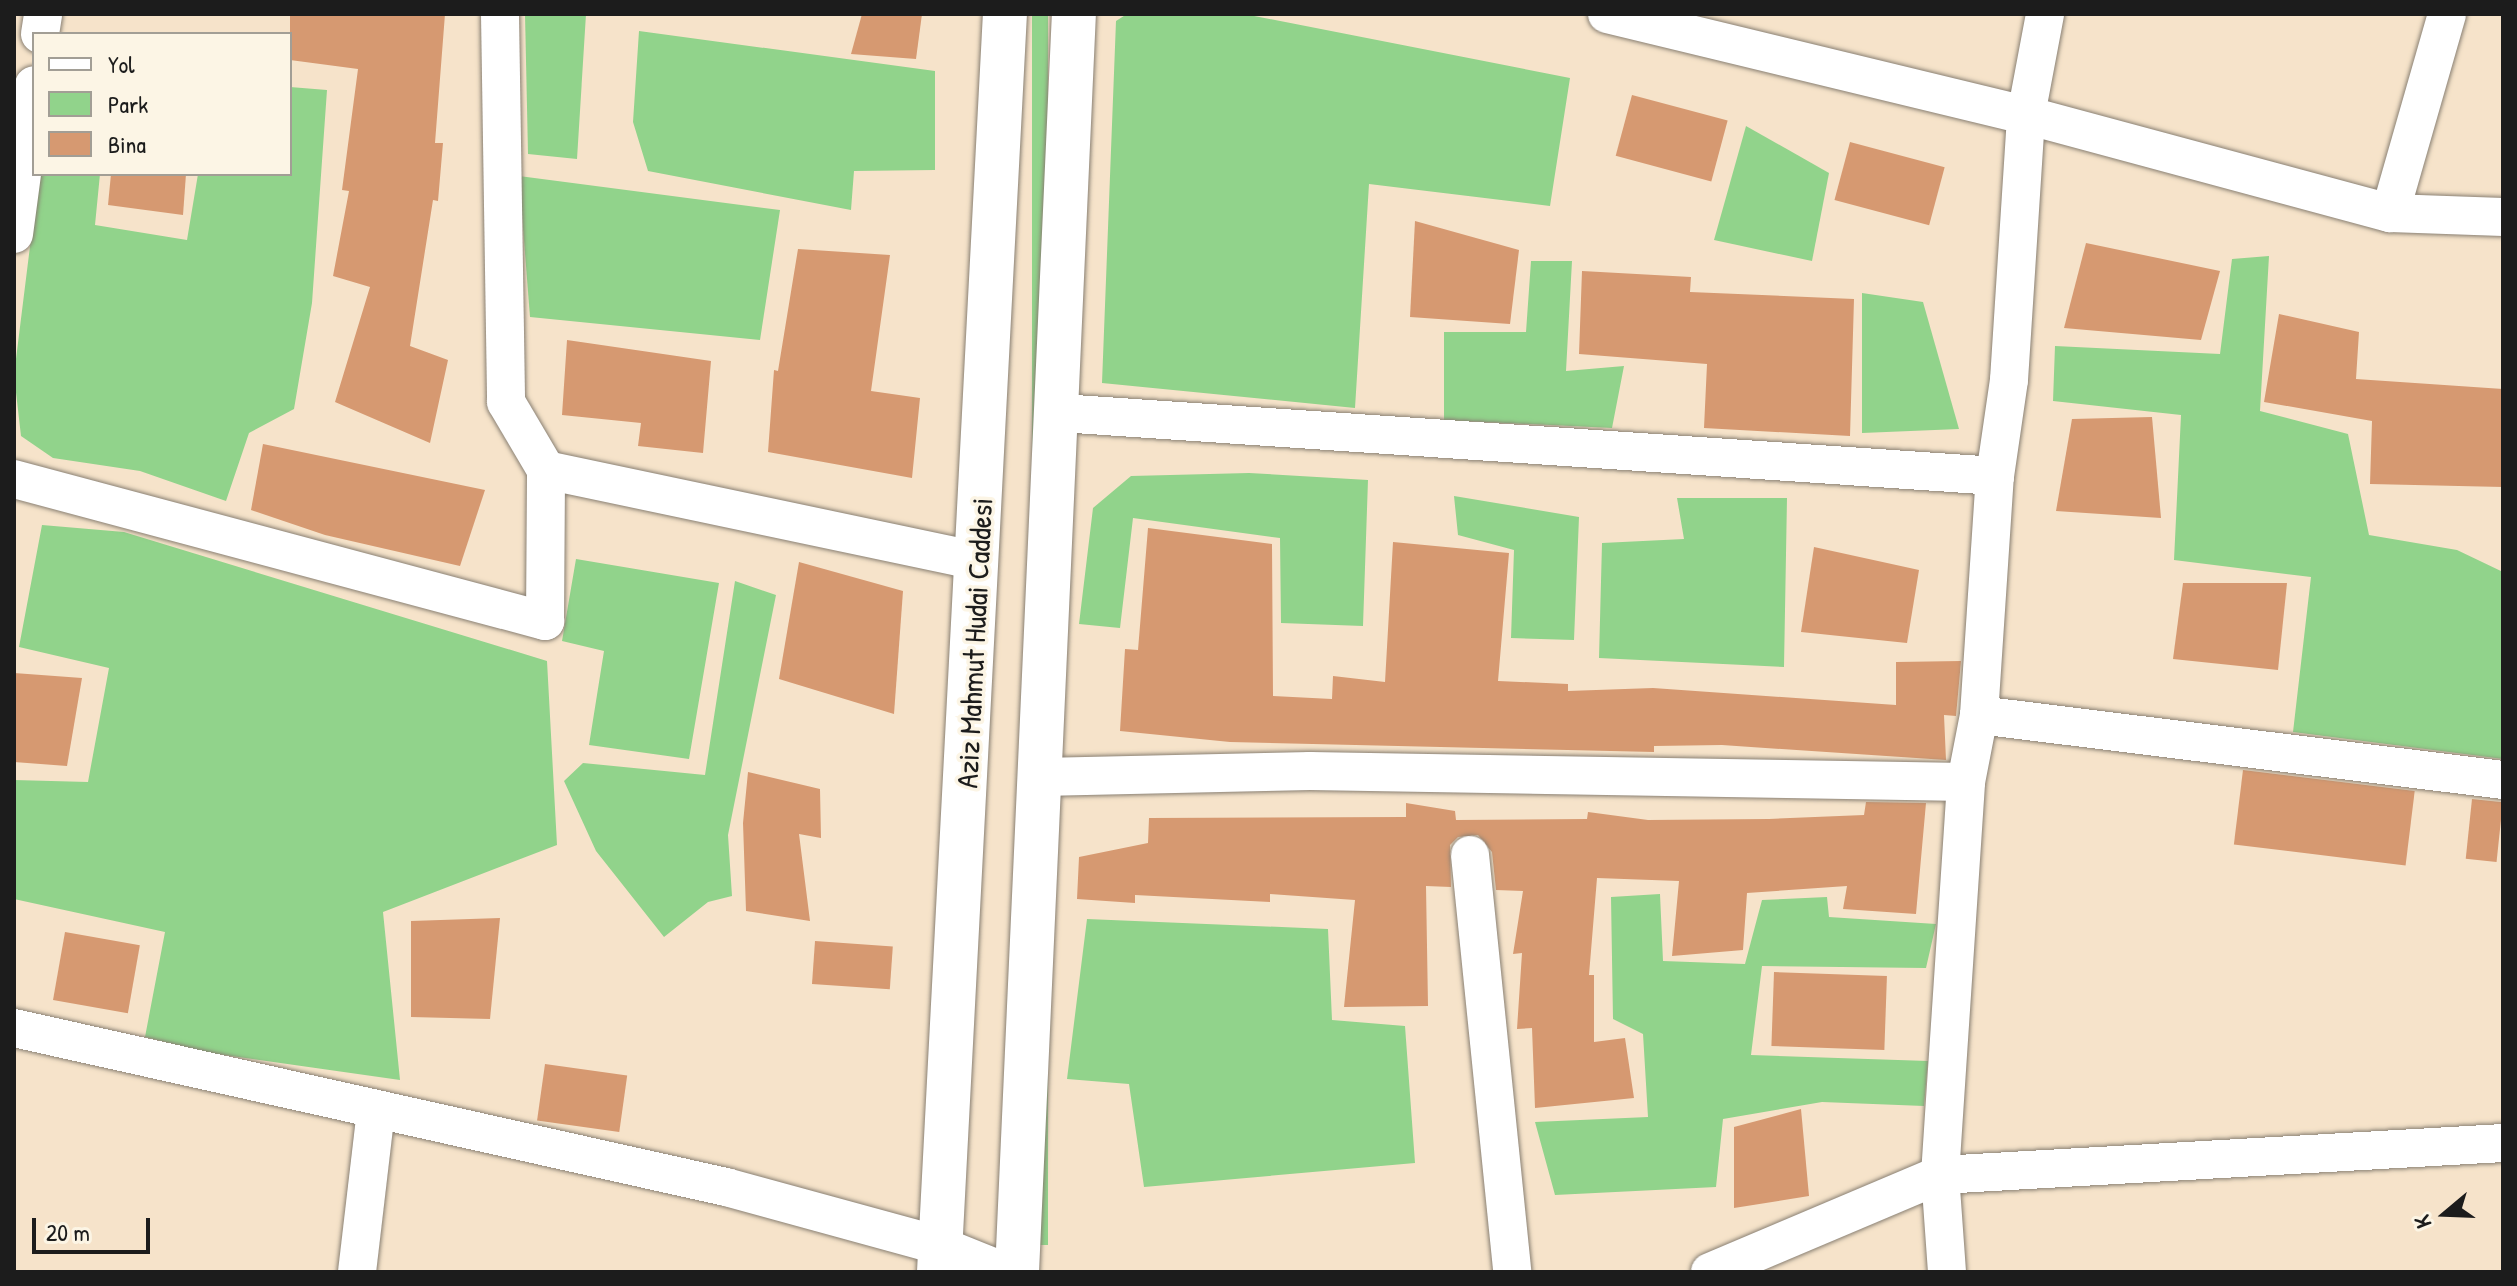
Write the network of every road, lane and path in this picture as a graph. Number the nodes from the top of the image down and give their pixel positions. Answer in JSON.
{"nodes":[{"id":1,"x":500,"y":14,"type":"edge"},
{"id":2,"x":1005,"y":14,"type":"edge"},
{"id":3,"x":1074,"y":14,"type":"edge"},
{"id":4,"x":1607,"y":14,"type":"edge"},
{"id":5,"x":2045,"y":14,"type":"edge"},
{"id":6,"x":2447,"y":14,"type":"edge"},
{"id":7,"x":26,"y":101,"type":"edge"},
{"id":8,"x":2026,"y":115,"type":"junction"},
{"id":9,"x":2390,"y":213,"type":"junction"},
{"id":10,"x":2503,"y":217,"type":"edge"},
{"id":11,"x":14,"y":234,"type":"edge"},
{"id":12,"x":1060,"y":413,"type":"junction"},
{"id":13,"x":546,"y":470,"type":"junction"},
{"id":14,"x":1995,"y":476,"type":"junction"},
{"id":15,"x":14,"y":479,"type":"edge"},
{"id":16,"x":978,"y":561,"type":"junction"},
{"id":17,"x":1979,"y":715,"type":"junction"},
{"id":18,"x":1041,"y":777,"type":"junction"},
{"id":19,"x":2503,"y":780,"type":"edge"},
{"id":20,"x":1966,"y":782,"type":"junction"},
{"id":21,"x":1470,"y":855,"type":"dead end"},
{"id":22,"x":14,"y":1028,"type":"edge"},
{"id":23,"x":376,"y":1110,"type":"junction"},
{"id":24,"x":2503,"y":1143,"type":"edge"},
{"id":25,"x":1940,"y":1175,"type":"junction"},
{"id":26,"x":940,"y":1259,"type":"edge"},
{"id":27,"x":357,"y":1272,"type":"edge"},
{"id":28,"x":1005,"y":1272,"type":"edge"},
{"id":29,"x":1017,"y":1272,"type":"edge"},
{"id":30,"x":1512,"y":1272,"type":"edge"},
{"id":31,"x":1710,"y":1272,"type":"edge"},
{"id":32,"x":1947,"y":1272,"type":"edge"}],
"edges":[{"from":1,"to":13,"type":"street"},
{"from":2,"to":16,"type":"street","name":"Aziz Mahmut Hudai Caddesi"},
{"from":3,"to":12,"type":"street"},
{"from":4,"to":8,"type":"street"},
{"from":5,"to":8,"type":"street"},
{"from":6,"to":9,"type":"street"},
{"from":7,"to":11,"type":"street"},
{"from":8,"to":9,"type":"street"},
{"from":8,"to":14,"type":"street"},
{"from":9,"to":10,"type":"street"},
{"from":12,"to":14,"type":"street"},
{"from":12,"to":18,"type":"street"},
{"from":13,"to":15,"type":"street"},
{"from":13,"to":16,"type":"street"},
{"from":14,"to":17,"type":"street"},
{"from":16,"to":26,"type":"street","name":"Aziz Mahmut Hudai Caddesi"},
{"from":17,"to":19,"type":"street"},
{"from":17,"to":20,"type":"street"},
{"from":18,"to":20,"type":"street"},
{"from":18,"to":29,"type":"street"},
{"from":20,"to":25,"type":"street"},
{"from":21,"to":30,"type":"street"},
{"from":22,"to":23,"type":"street"},
{"from":23,"to":26,"type":"street"},
{"from":23,"to":27,"type":"street"},
{"from":24,"to":25,"type":"street"},
{"from":25,"to":31,"type":"street"},
{"from":25,"to":32,"type":"street"},
{"from":26,"to":28,"type":"street"}]}
